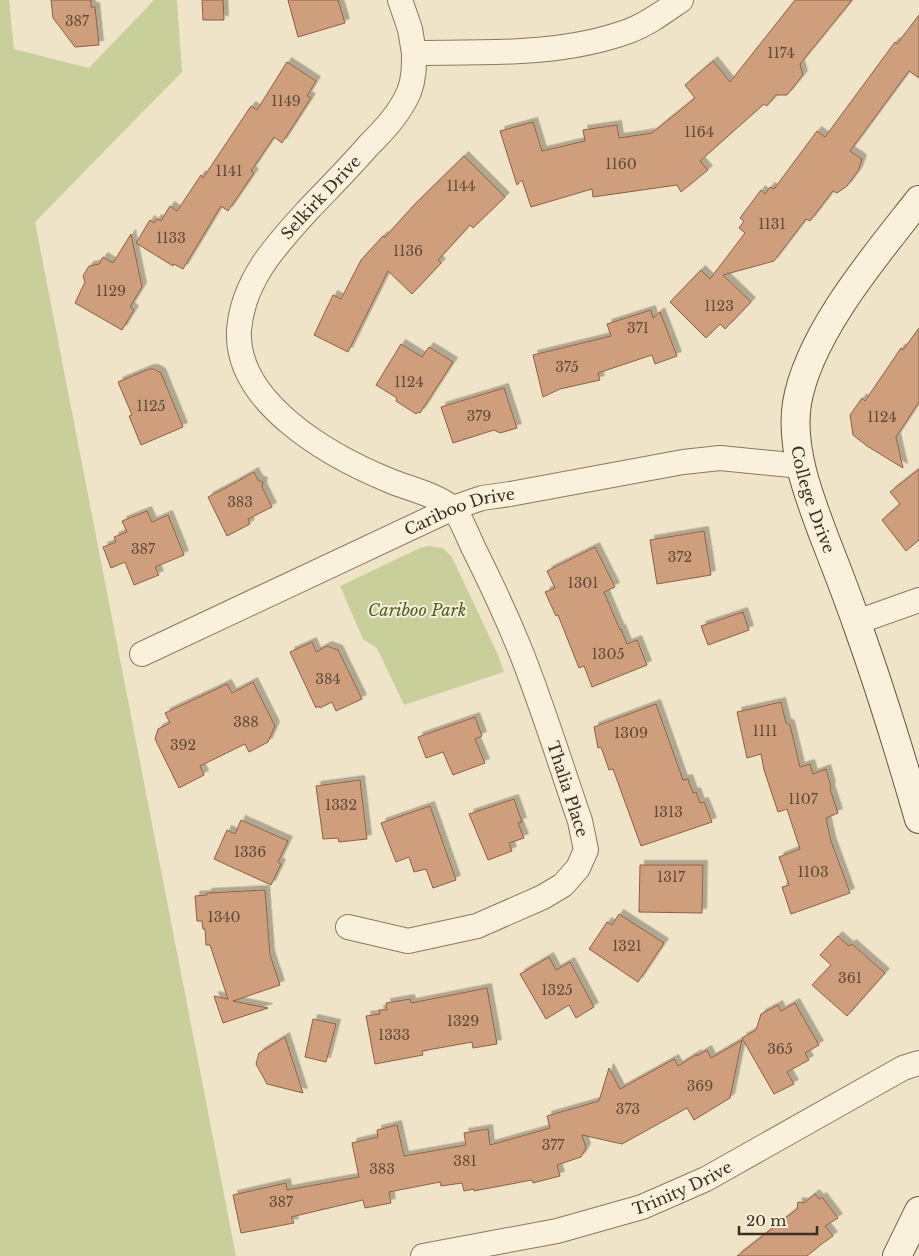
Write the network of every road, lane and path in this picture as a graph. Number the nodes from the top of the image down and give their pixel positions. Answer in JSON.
{"nodes":[{"id":1,"x":400,"y":0,"type":"edge"},
{"id":2,"x":681,"y":0,"type":"edge"},
{"id":3,"x":414,"y":53,"type":"junction"},
{"id":4,"x":919,"y":200,"type":"edge"},
{"id":5,"x":801,"y":466,"type":"junction"},
{"id":6,"x":453,"y":508,"type":"junction"},
{"id":7,"x":919,"y":600,"type":"edge"},
{"id":8,"x":857,"y":622,"type":"junction"},
{"id":9,"x":142,"y":654,"type":"dead end"},
{"id":10,"x":919,"y":819,"type":"edge"},
{"id":11,"x":348,"y":927,"type":"dead end"},
{"id":12,"x":919,"y":1063,"type":"edge"},
{"id":13,"x":919,"y":1211,"type":"edge"},
{"id":14,"x":423,"y":1256,"type":"edge"},
{"id":15,"x":897,"y":1256,"type":"edge"}],
"edges":[{"from":1,"to":3,"type":"street","name":"Selkirk Drive"},
{"from":2,"to":3,"type":"street"},
{"from":3,"to":6,"type":"street","name":"Selkirk Drive"},
{"from":4,"to":5,"type":"street","name":"College Drive"},
{"from":5,"to":6,"type":"street","name":"Cariboo Drive"},
{"from":5,"to":8,"type":"street","name":"College Drive"},
{"from":6,"to":9,"type":"street","name":"Cariboo Drive"},
{"from":6,"to":11,"type":"street","name":"Thalia Place"},
{"from":7,"to":8,"type":"street"},
{"from":8,"to":10,"type":"street","name":"College Drive"},
{"from":12,"to":14,"type":"street","name":"Trinity Drive"},
{"from":13,"to":15,"type":"street"}]}
